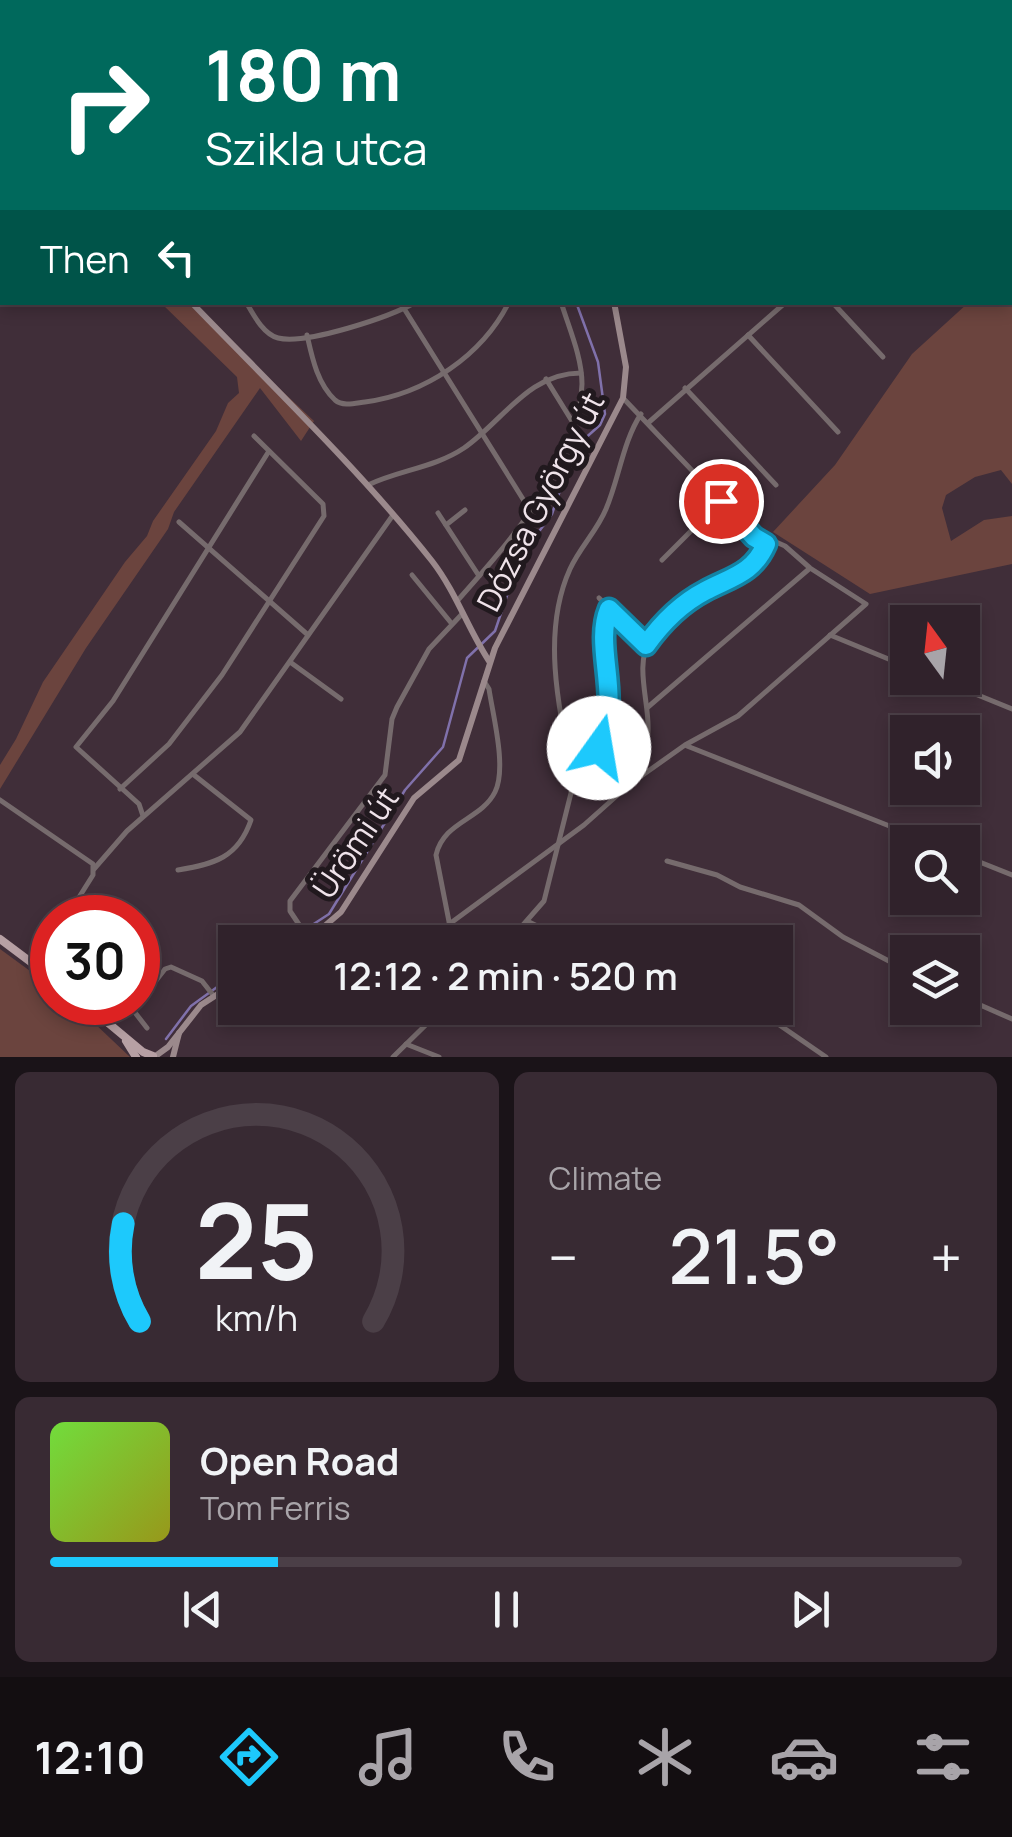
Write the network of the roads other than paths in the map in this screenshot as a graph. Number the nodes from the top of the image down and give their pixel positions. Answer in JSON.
{"nodes":[{"id":1,"x":194,"y":305,"type":"edge"},
{"id":2,"x":248,"y":305,"type":"edge"},
{"id":3,"x":508,"y":305,"type":"edge"},
{"id":4,"x":563,"y":305,"type":"edge"},
{"id":5,"x":615,"y":305,"type":"edge"},
{"id":6,"x":783,"y":305,"type":"edge"},
{"id":7,"x":835,"y":305,"type":"edge"},
{"id":8,"x":402,"y":306,"type":"edge"},
{"id":9,"x":307,"y":335,"type":"junction"},
{"id":10,"x":748,"y":335,"type":"junction"},
{"id":11,"x":883,"y":357,"type":"dead end"},
{"id":12,"x":444,"y":373,"type":"junction"},
{"id":13,"x":581,"y":374,"type":"junction"},
{"id":14,"x":546,"y":380,"type":"junction"},
{"id":15,"x":685,"y":388,"type":"junction"},
{"id":16,"x":623,"y":398,"type":"junction"},
{"id":17,"x":641,"y":414,"type":"junction"},
{"id":18,"x":648,"y":422,"type":"junction"},
{"id":19,"x":575,"y":426,"type":"junction"},
{"id":20,"x":838,"y":432,"type":"dead end"},
{"id":21,"x":482,"y":434,"type":"junction"},
{"id":22,"x":254,"y":436,"type":"dead end"},
{"id":23,"x":269,"y":450,"type":"junction"},
{"id":24,"x":368,"y":485,"type":"junction"},
{"id":25,"x":776,"y":485,"type":"dead end"},
{"id":26,"x":721,"y":501,"type":"junction"},
{"id":27,"x":465,"y":510,"type":"dead end"},
{"id":28,"x":438,"y":513,"type":"dead end"},
{"id":29,"x":531,"y":513,"type":"junction"},
{"id":30,"x":393,"y":514,"type":"junction"},
{"id":31,"x":179,"y":522,"type":"dead end"},
{"id":32,"x":446,"y":524,"type":"junction"},
{"id":33,"x":766,"y":544,"type":"junction"},
{"id":34,"x":207,"y":548,"type":"junction"},
{"id":35,"x":662,"y":560,"type":"dead end"},
{"id":36,"x":810,"y":568,"type":"junction"},
{"id":37,"x":570,"y":569,"type":"junction"},
{"id":38,"x":412,"y":575,"type":"dead end"},
{"id":39,"x":479,"y":576,"type":"junction"},
{"id":40,"x":577,"y":576,"type":"dead end"},
{"id":41,"x":599,"y":598,"type":"dead end"},
{"id":42,"x":458,"y":600,"type":"junction"},
{"id":43,"x":270,"y":604,"type":"junction"},
{"id":44,"x":609,"y":609,"type":"junction"},
{"id":45,"x":463,"y":613,"type":"junction"},
{"id":46,"x":452,"y":624,"type":"junction"},
{"id":47,"x":830,"y":635,"type":"junction"},
{"id":48,"x":308,"y":636,"type":"junction"},
{"id":49,"x":646,"y":645,"type":"junction"},
{"id":50,"x":890,"y":660,"type":"edge"},
{"id":51,"x":290,"y":662,"type":"junction"},
{"id":52,"x":490,"y":662,"type":"junction"},
{"id":53,"x":484,"y":681,"type":"junction"},
{"id":54,"x":978,"y":695,"type":"edge"},
{"id":55,"x":341,"y":700,"type":"dead end"},
{"id":56,"x":648,"y":707,"type":"junction"},
{"id":57,"x":1012,"y":709,"type":"edge"},
{"id":58,"x":684,"y":745,"type":"junction"},
{"id":59,"x":194,"y":775,"type":"junction"},
{"id":60,"x":573,"y":776,"type":"junction"},
{"id":61,"x":630,"y":784,"type":"junction"},
{"id":62,"x":120,"y":789,"type":"junction"},
{"id":63,"x":0,"y":800,"type":"edge"},
{"id":64,"x":143,"y":816,"type":"junction"},
{"id":65,"x":890,"y":826,"type":"edge"},
{"id":66,"x":561,"y":842,"type":"junction"},
{"id":67,"x":668,"y":861,"type":"dead end"},
{"id":68,"x":980,"y":863,"type":"edge"},
{"id":69,"x":94,"y":869,"type":"junction"},
{"id":70,"x":178,"y":870,"type":"dead end"},
{"id":71,"x":1012,"y":875,"type":"edge"},
{"id":72,"x":81,"y":895,"type":"edge"},
{"id":73,"x":528,"y":922,"type":"junction"},
{"id":74,"x":299,"y":925,"type":"edge"},
{"id":75,"x":325,"y":925,"type":"edge"},
{"id":76,"x":448,"y":925,"type":"joint"},
{"id":77,"x":525,"y":925,"type":"edge"},
{"id":78,"x":534,"y":925,"type":"edge"},
{"id":79,"x":0,"y":939,"type":"edge"},
{"id":80,"x":30,"y":962,"type":"edge"},
{"id":81,"x":890,"y":962,"type":"edge"},
{"id":82,"x":160,"y":976,"type":"edge"},
{"id":83,"x":218,"y":988,"type":"edge"},
{"id":84,"x":210,"y":991,"type":"junction"},
{"id":85,"x":980,"y":1005,"type":"edge"},
{"id":86,"x":1012,"y":1019,"type":"edge"},
{"id":87,"x":110,"y":1025,"type":"edge"},
{"id":88,"x":146,"y":1025,"type":"edge"},
{"id":89,"x":426,"y":1025,"type":"edge"},
{"id":90,"x":779,"y":1025,"type":"edge"},
{"id":91,"x":148,"y":1028,"type":"dead end"},
{"id":92,"x":180,"y":1032,"type":"junction"},
{"id":93,"x":120,"y":1033,"type":"junction"},
{"id":94,"x":406,"y":1044,"type":"junction"},
{"id":95,"x":156,"y":1056,"type":"edge"},
{"id":96,"x":136,"y":1057,"type":"edge"},
{"id":97,"x":173,"y":1057,"type":"edge"},
{"id":98,"x":393,"y":1057,"type":"edge"},
{"id":99,"x":438,"y":1057,"type":"edge"},
{"id":100,"x":826,"y":1057,"type":"edge"}],
"edges":[{"from":1,"to":24,"type":"main road"},
{"from":2,"to":9,"type":"street"},
{"from":3,"to":12,"type":"street"},
{"from":4,"to":13,"type":"street"},
{"from":5,"to":16,"type":"main road","name":"Dózsa György út"},
{"from":6,"to":10,"type":"street"},
{"from":7,"to":11,"type":"street"},
{"from":8,"to":9,"type":"street"},
{"from":8,"to":12,"type":"street"},
{"from":9,"to":12,"type":"street"},
{"from":10,"to":15,"type":"street"},
{"from":10,"to":20,"type":"street"},
{"from":12,"to":21,"type":"street"},
{"from":13,"to":14,"type":"street"},
{"from":13,"to":19,"type":"street"},
{"from":14,"to":19,"type":"street"},
{"from":14,"to":21,"type":"street"},
{"from":15,"to":18,"type":"street"},
{"from":15,"to":25,"type":"street"},
{"from":16,"to":17,"type":"street"},
{"from":16,"to":52,"type":"main road","name":"Dózsa György út"},
{"from":17,"to":18,"type":"street"},
{"from":17,"to":37,"type":"street"},
{"from":18,"to":26,"type":"street"},
{"from":19,"to":29,"type":"street"},
{"from":21,"to":24,"type":"street"},
{"from":21,"to":29,"type":"street"},
{"from":22,"to":23,"type":"street"},
{"from":23,"to":34,"type":"street"},
{"from":23,"to":43,"type":"street"},
{"from":24,"to":30,"type":"main road"},
{"from":26,"to":33,"type":"street"},
{"from":26,"to":35,"type":"street"},
{"from":27,"to":32,"type":"street"},
{"from":28,"to":32,"type":"street"},
{"from":29,"to":39,"type":"street"},
{"from":30,"to":42,"type":"main road"},
{"from":30,"to":48,"type":"street"},
{"from":31,"to":34,"type":"street"},
{"from":32,"to":39,"type":"street"},
{"from":33,"to":36,"type":"street"},
{"from":33,"to":49,"type":"street"},
{"from":34,"to":43,"type":"street"},
{"from":34,"to":62,"type":"street"},
{"from":36,"to":47,"type":"street"},
{"from":36,"to":56,"type":"street"},
{"from":37,"to":40,"type":"street"},
{"from":37,"to":60,"type":"street"},
{"from":38,"to":46,"type":"street"},
{"from":39,"to":42,"type":"street"},
{"from":41,"to":44,"type":"street"},
{"from":42,"to":45,"type":"main road"},
{"from":43,"to":48,"type":"street"},
{"from":43,"to":62,"type":"street"},
{"from":44,"to":49,"type":"street"},
{"from":44,"to":60,"type":"street"},
{"from":45,"to":46,"type":"street"},
{"from":45,"to":52,"type":"main road"},
{"from":46,"to":74,"type":"street"},
{"from":47,"to":50,"type":"street"},
{"from":47,"to":58,"type":"street"},
{"from":48,"to":51,"type":"street"},
{"from":49,"to":56,"type":"street"},
{"from":51,"to":55,"type":"street"},
{"from":51,"to":59,"type":"street"},
{"from":52,"to":53,"type":"main road","name":"Ürömi út"},
{"from":53,"to":75,"type":"main road","name":"Ürömi út"},
{"from":53,"to":76,"type":"street"},
{"from":54,"to":57,"type":"street"},
{"from":56,"to":61,"type":"street"},
{"from":58,"to":61,"type":"street"},
{"from":58,"to":65,"type":"street"},
{"from":59,"to":64,"type":"street"},
{"from":59,"to":70,"type":"street"},
{"from":60,"to":66,"type":"street"},
{"from":61,"to":66,"type":"street"},
{"from":62,"to":64,"type":"street"},
{"from":63,"to":69,"type":"street"},
{"from":64,"to":69,"type":"street"},
{"from":66,"to":73,"type":"street"},
{"from":66,"to":76,"type":"street"},
{"from":67,"to":81,"type":"street"},
{"from":68,"to":71,"type":"street"},
{"from":69,"to":72,"type":"street"},
{"from":73,"to":77,"type":"street"},
{"from":73,"to":78,"type":"street"},
{"from":79,"to":80,"type":"main road"},
{"from":82,"to":84,"type":"street"},
{"from":83,"to":84,"type":"main road"},
{"from":84,"to":92,"type":"main road"},
{"from":85,"to":86,"type":"street"},
{"from":87,"to":93,"type":"main road"},
{"from":88,"to":91,"type":"street"},
{"from":89,"to":94,"type":"street"},
{"from":90,"to":100,"type":"street"},
{"from":92,"to":95,"type":"main road"},
{"from":92,"to":97,"type":"main road"},
{"from":93,"to":95,"type":"main road"},
{"from":93,"to":96,"type":"main road"},
{"from":94,"to":98,"type":"street"},
{"from":94,"to":99,"type":"street"}]}
